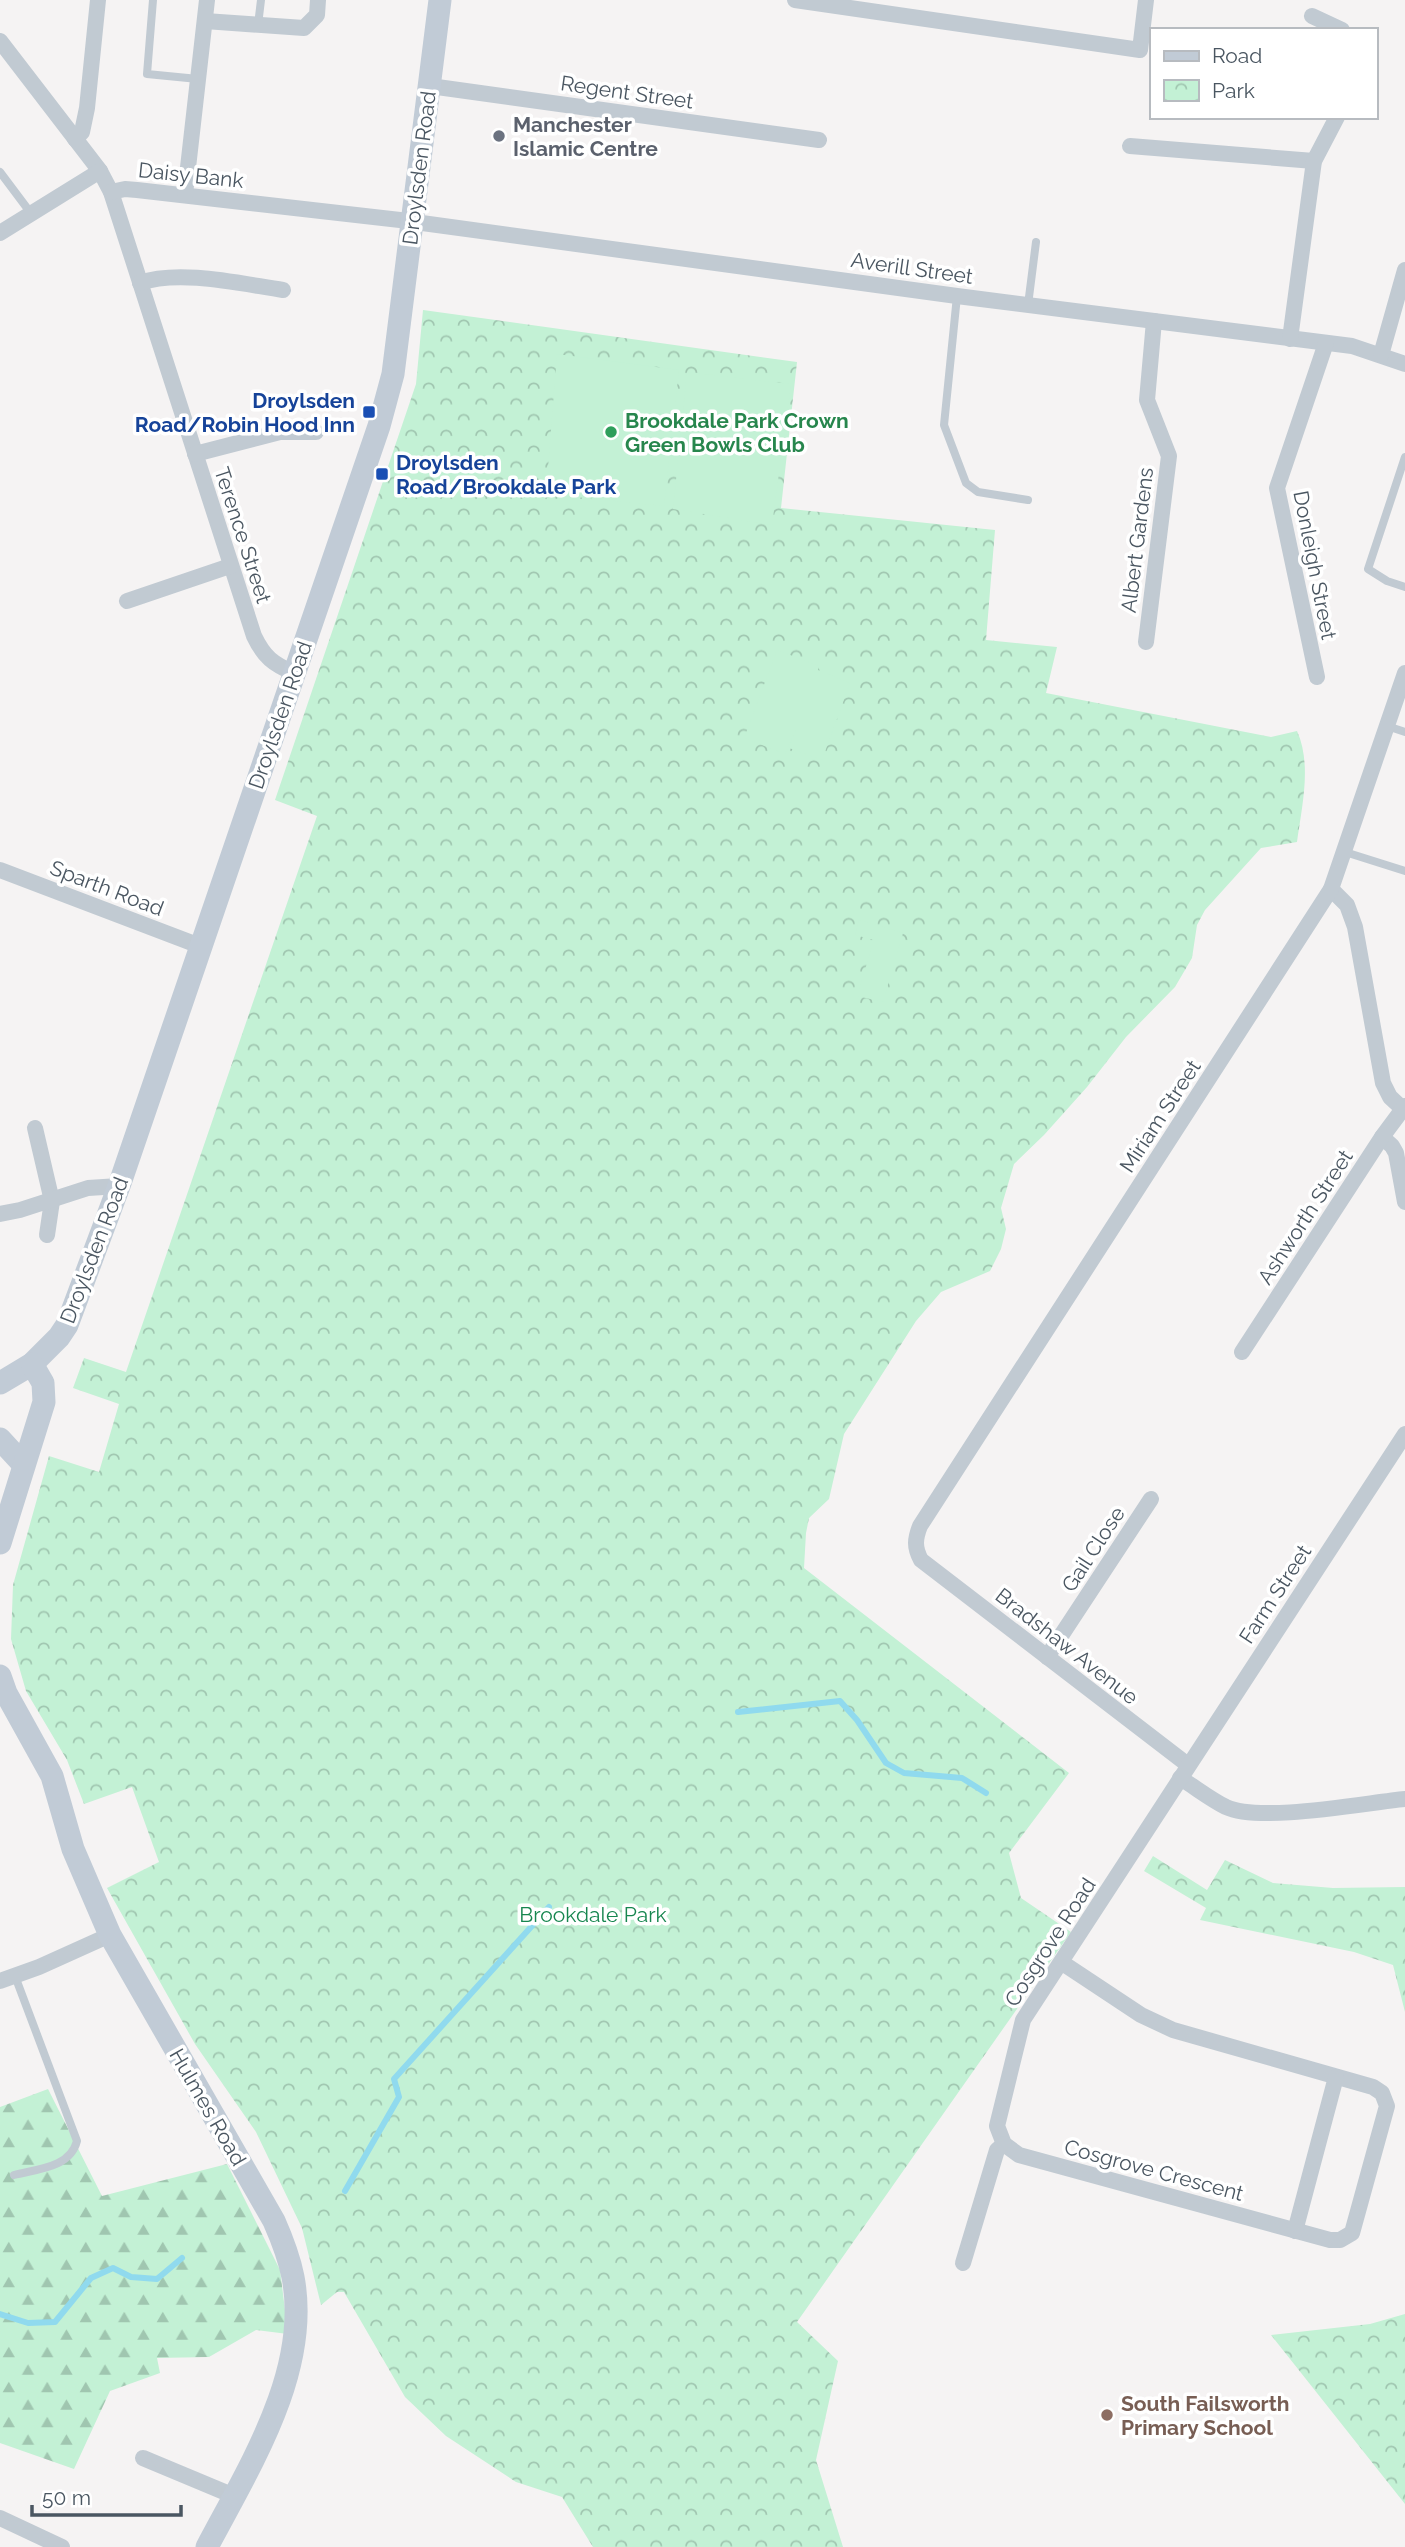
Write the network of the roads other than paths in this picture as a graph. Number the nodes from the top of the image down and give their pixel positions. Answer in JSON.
{"nodes":[{"id":1,"x":98,"y":0,"type":"edge"},
{"id":2,"x":153,"y":0,"type":"edge"},
{"id":3,"x":207,"y":0,"type":"edge"},
{"id":4,"x":261,"y":0,"type":"edge"},
{"id":5,"x":318,"y":0,"type":"edge"},
{"id":6,"x":440,"y":0,"type":"edge"},
{"id":7,"x":795,"y":0,"type":"edge"},
{"id":8,"x":1146,"y":0,"type":"edge"},
{"id":9,"x":1312,"y":16,"type":"dead end"},
{"id":10,"x":205,"y":21,"type":"junction"},
{"id":11,"x":258,"y":24,"type":"junction"},
{"id":12,"x":1338,"y":28,"type":"edge"},
{"id":13,"x":0,"y":41,"type":"edge"},
{"id":14,"x":198,"y":79,"type":"junction"},
{"id":15,"x":430,"y":86,"type":"junction"},
{"id":16,"x":1336,"y":119,"type":"edge"},
{"id":17,"x":75,"y":139,"type":"junction"},
{"id":18,"x":819,"y":140,"type":"dead end"},
{"id":19,"x":1130,"y":146,"type":"dead end"},
{"id":20,"x":1314,"y":161,"type":"junction"},
{"id":21,"x":100,"y":171,"type":"junction"},
{"id":22,"x":0,"y":172,"type":"edge"},
{"id":23,"x":111,"y":192,"type":"junction"},
{"id":24,"x":185,"y":194,"type":"junction"},
{"id":25,"x":30,"y":212,"type":"junction"},
{"id":26,"x":412,"y":221,"type":"junction"},
{"id":27,"x":0,"y":233,"type":"edge"},
{"id":28,"x":1037,"y":242,"type":"dead end"},
{"id":29,"x":1405,"y":270,"type":"edge"},
{"id":30,"x":140,"y":283,"type":"junction"},
{"id":31,"x":1402,"y":285,"type":"edge"},
{"id":32,"x":283,"y":289,"type":"dead end"},
{"id":33,"x":957,"y":296,"type":"junction"},
{"id":34,"x":1028,"y":305,"type":"junction"},
{"id":35,"x":1154,"y":321,"type":"junction"},
{"id":36,"x":1290,"y":338,"type":"junction"},
{"id":37,"x":1326,"y":343,"type":"junction"},
{"id":38,"x":1381,"y":355,"type":"junction"},
{"id":39,"x":1405,"y":364,"type":"edge"},
{"id":40,"x":316,"y":432,"type":"dead end"},
{"id":41,"x":195,"y":454,"type":"junction"},
{"id":42,"x":1405,"y":457,"type":"edge"},
{"id":43,"x":1028,"y":500,"type":"dead end"},
{"id":44,"x":230,"y":566,"type":"junction"},
{"id":45,"x":1405,"y":587,"type":"edge"},
{"id":46,"x":127,"y":601,"type":"dead end"},
{"id":47,"x":1146,"y":642,"type":"dead end"},
{"id":48,"x":294,"y":673,"type":"junction"},
{"id":49,"x":1405,"y":673,"type":"edge"},
{"id":50,"x":1317,"y":677,"type":"dead end"},
{"id":51,"x":1387,"y":726,"type":"junction"},
{"id":52,"x":1405,"y":732,"type":"edge"},
{"id":53,"x":1345,"y":852,"type":"junction"},
{"id":54,"x":0,"y":870,"type":"edge"},
{"id":55,"x":1405,"y":871,"type":"edge"},
{"id":56,"x":1331,"y":889,"type":"junction"},
{"id":57,"x":200,"y":946,"type":"junction"},
{"id":58,"x":1404,"y":1108,"type":"edge"},
{"id":59,"x":35,"y":1128,"type":"dead end"},
{"id":60,"x":1382,"y":1137,"type":"junction"},
{"id":61,"x":119,"y":1185,"type":"junction"},
{"id":62,"x":52,"y":1201,"type":"junction"},
{"id":63,"x":1405,"y":1202,"type":"edge"},
{"id":64,"x":0,"y":1214,"type":"edge"},
{"id":65,"x":47,"y":1235,"type":"dead end"},
{"id":66,"x":1242,"y":1352,"type":"dead end"},
{"id":67,"x":32,"y":1364,"type":"junction"},
{"id":68,"x":0,"y":1383,"type":"edge"},
{"id":69,"x":1405,"y":1434,"type":"edge"},
{"id":70,"x":0,"y":1439,"type":"edge"},
{"id":71,"x":23,"y":1464,"type":"junction"},
{"id":72,"x":1151,"y":1499,"type":"dead end"},
{"id":73,"x":0,"y":1543,"type":"edge"},
{"id":74,"x":922,"y":1560,"type":"joint"},
{"id":75,"x":1047,"y":1657,"type":"junction"},
{"id":76,"x":0,"y":1676,"type":"edge"},
{"id":77,"x":1184,"y":1771,"type":"junction"},
{"id":78,"x":1405,"y":1799,"type":"edge"},
{"id":79,"x":110,"y":1935,"type":"junction"},
{"id":80,"x":1061,"y":1962,"type":"junction"},
{"id":81,"x":8,"y":1978,"type":"edge"},
{"id":82,"x":1336,"y":2077,"type":"junction"},
{"id":83,"x":1004,"y":2144,"type":"junction"},
{"id":84,"x":14,"y":2175,"type":"dead end"},
{"id":85,"x":1295,"y":2231,"type":"junction"},
{"id":86,"x":963,"y":2263,"type":"dead end"},
{"id":87,"x":143,"y":2458,"type":"dead end"},
{"id":88,"x":233,"y":2496,"type":"junction"},
{"id":89,"x":0,"y":2518,"type":"edge"},
{"id":90,"x":62,"y":2547,"type":"edge"},
{"id":91,"x":207,"y":2547,"type":"edge"}],
"edges":[{"from":1,"to":17,"type":"street"},
{"from":2,"to":14,"type":"lane"},
{"from":3,"to":10,"type":"street"},
{"from":4,"to":11,"type":"lane"},
{"from":5,"to":11,"type":"street"},
{"from":6,"to":15,"type":"street","name":"Droylsden Road"},
{"from":7,"to":8,"type":"street"},
{"from":9,"to":12,"type":"street"},
{"from":10,"to":11,"type":"street"},
{"from":10,"to":14,"type":"street"},
{"from":13,"to":17,"type":"street","name":"Daisy Bank"},
{"from":14,"to":24,"type":"street"},
{"from":15,"to":18,"type":"street","name":"Regent Street"},
{"from":15,"to":26,"type":"street","name":"Droylsden Road"},
{"from":16,"to":20,"type":"street"},
{"from":17,"to":21,"type":"street","name":"Daisy Bank"},
{"from":19,"to":20,"type":"street"},
{"from":20,"to":36,"type":"street"},
{"from":21,"to":23,"type":"street","name":"Daisy Bank"},
{"from":21,"to":25,"type":"street"},
{"from":22,"to":25,"type":"lane"},
{"from":23,"to":24,"type":"street","name":"Daisy Bank"},
{"from":23,"to":30,"type":"street","name":"Terence Street"},
{"from":24,"to":26,"type":"street","name":"Daisy Bank"},
{"from":25,"to":27,"type":"street"},
{"from":26,"to":33,"type":"street","name":"Averill Street"},
{"from":26,"to":48,"type":"street","name":"Droylsden Road"},
{"from":28,"to":34,"type":"lane"},
{"from":29,"to":31,"type":"street"},
{"from":30,"to":32,"type":"street"},
{"from":30,"to":41,"type":"street","name":"Terence Street"},
{"from":31,"to":38,"type":"street"},
{"from":33,"to":34,"type":"street","name":"Averill Street"},
{"from":33,"to":43,"type":"lane"},
{"from":34,"to":35,"type":"street","name":"Averill Street"},
{"from":35,"to":36,"type":"street","name":"Averill Street"},
{"from":35,"to":47,"type":"street","name":"Albert Gardens"},
{"from":36,"to":37,"type":"street","name":"Averill Street"},
{"from":37,"to":38,"type":"street","name":"Averill Street"},
{"from":37,"to":50,"type":"street","name":"Donleigh Street"},
{"from":38,"to":39,"type":"street","name":"Averill Street"},
{"from":40,"to":41,"type":"street"},
{"from":41,"to":44,"type":"street","name":"Terence Street"},
{"from":42,"to":45,"type":"lane"},
{"from":44,"to":46,"type":"street"},
{"from":44,"to":48,"type":"street","name":"Terence Street"},
{"from":48,"to":57,"type":"street","name":"Droylsden Road"},
{"from":49,"to":51,"type":"street","name":"Miriam Street"},
{"from":51,"to":52,"type":"lane"},
{"from":51,"to":53,"type":"street","name":"Miriam Street"},
{"from":53,"to":55,"type":"lane"},
{"from":53,"to":56,"type":"street","name":"Miriam Street"},
{"from":54,"to":57,"type":"street","name":"Sparth Road"},
{"from":56,"to":58,"type":"street"},
{"from":56,"to":74,"type":"street","name":"Miriam Street"},
{"from":57,"to":61,"type":"street","name":"Droylsden Road"},
{"from":58,"to":60,"type":"street","name":"Ashworth Street"},
{"from":59,"to":62,"type":"street"},
{"from":60,"to":63,"type":"street"},
{"from":60,"to":66,"type":"street","name":"Ashworth Street"},
{"from":61,"to":62,"type":"street"},
{"from":61,"to":67,"type":"street","name":"Droylsden Road"},
{"from":62,"to":64,"type":"street"},
{"from":62,"to":65,"type":"street"},
{"from":67,"to":68,"type":"street","name":"Droylsden Road"},
{"from":67,"to":71,"type":"street"},
{"from":69,"to":77,"type":"street","name":"Farm Street"},
{"from":70,"to":71,"type":"street"},
{"from":71,"to":73,"type":"street"},
{"from":72,"to":75,"type":"street","name":"Gail Close"},
{"from":74,"to":75,"type":"street","name":"Bradshaw Avenue"},
{"from":75,"to":77,"type":"street","name":"Bradshaw Avenue"},
{"from":76,"to":79,"type":"street","name":"Hulmes Road"},
{"from":77,"to":78,"type":"street","name":"Bradshaw Avenue"},
{"from":77,"to":80,"type":"street","name":"Cosgrove Road"},
{"from":79,"to":81,"type":"street"},
{"from":79,"to":88,"type":"street","name":"Hulmes Road"},
{"from":80,"to":82,"type":"street","name":"Cosgrove Crescent"},
{"from":80,"to":83,"type":"street","name":"Cosgrove Road"},
{"from":81,"to":84,"type":"lane"},
{"from":82,"to":85,"type":"street"},
{"from":82,"to":85,"type":"street","name":"Cosgrove Crescent"},
{"from":83,"to":85,"type":"street","name":"Cosgrove Crescent"},
{"from":83,"to":86,"type":"street"},
{"from":87,"to":88,"type":"street"},
{"from":88,"to":91,"type":"street","name":"Hulmes Road"},
{"from":89,"to":90,"type":"street"}]}
